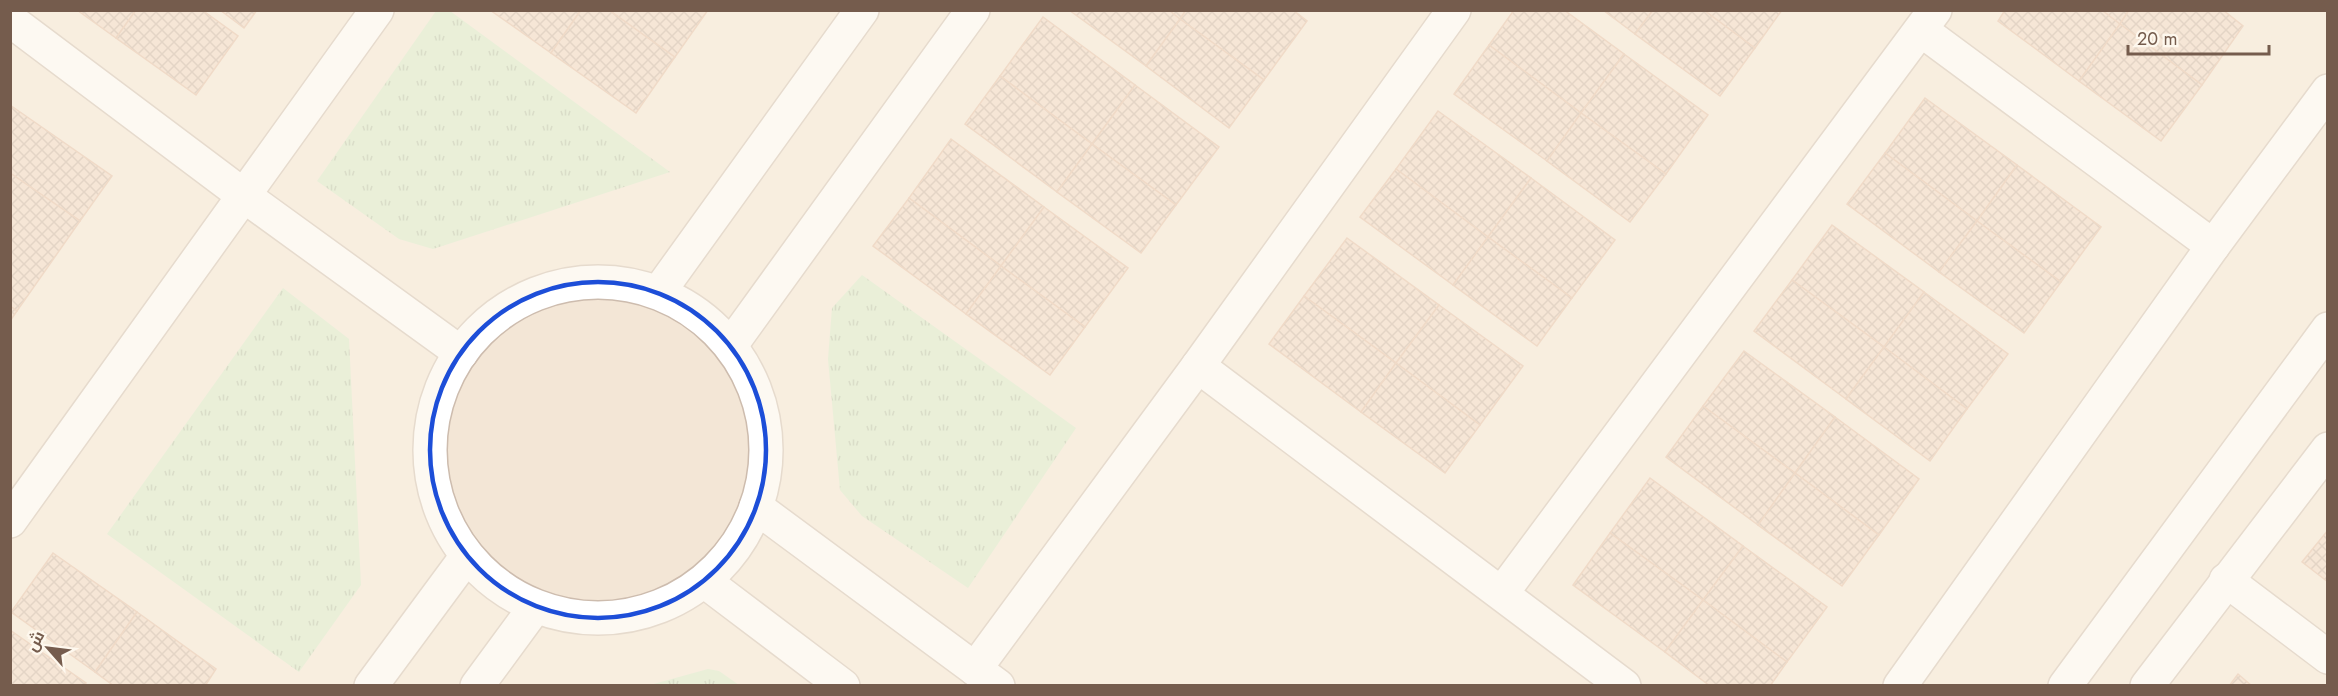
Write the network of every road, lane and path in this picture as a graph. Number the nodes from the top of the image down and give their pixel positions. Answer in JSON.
{"nodes":[{"id":1,"x":377,"y":10,"type":"edge"},
{"id":2,"x":862,"y":10,"type":"edge"},
{"id":3,"x":973,"y":10,"type":"edge"},
{"id":4,"x":1454,"y":10,"type":"edge"},
{"id":5,"x":10,"y":20,"type":"edge"},
{"id":6,"x":1928,"y":20,"type":"edge"},
{"id":7,"x":2328,"y":91,"type":"edge"},
{"id":8,"x":243,"y":195,"type":"junction"},
{"id":9,"x":2213,"y":246,"type":"junction"},
{"id":10,"x":661,"y":289,"type":"junction"},
{"id":11,"x":2328,"y":329,"type":"edge"},
{"id":12,"x":732,"y":345,"type":"junction"},
{"id":13,"x":461,"y":353,"type":"junction"},
{"id":14,"x":1198,"y":366,"type":"junction"},
{"id":15,"x":2328,"y":449,"type":"edge"},
{"id":16,"x":15,"y":507,"type":"edge"},
{"id":17,"x":756,"y":507,"type":"junction"},
{"id":18,"x":467,"y":556,"type":"junction"},
{"id":19,"x":2226,"y":580,"type":"junction"},
{"id":20,"x":707,"y":583,"type":"junction"},
{"id":21,"x":1502,"y":593,"type":"junction"},
{"id":22,"x":535,"y":607,"type":"junction"},
{"id":23,"x":2328,"y":657,"type":"edge"},
{"id":24,"x":987,"y":677,"type":"edge"},
{"id":25,"x":371,"y":686,"type":"edge"},
{"id":26,"x":477,"y":686,"type":"edge"},
{"id":27,"x":843,"y":686,"type":"edge"},
{"id":28,"x":1624,"y":686,"type":"edge"},
{"id":29,"x":1900,"y":686,"type":"edge"},
{"id":30,"x":2065,"y":686,"type":"edge"},
{"id":31,"x":2147,"y":686,"type":"edge"}],
"edges":[{"from":1,"to":8,"type":"street"},
{"from":2,"to":10,"type":"street"},
{"from":3,"to":12,"type":"street"},
{"from":4,"to":14,"type":"street"},
{"from":5,"to":8,"type":"street"},
{"from":6,"to":9,"type":"street"},
{"from":6,"to":21,"type":"street"},
{"from":7,"to":9,"type":"street"},
{"from":8,"to":13,"type":"street"},
{"from":8,"to":16,"type":"street"},
{"from":9,"to":29,"type":"street"},
{"from":10,"to":12,"type":"street"},
{"from":10,"to":13,"type":"street"},
{"from":11,"to":30,"type":"street"},
{"from":12,"to":17,"type":"street"},
{"from":13,"to":18,"type":"street"},
{"from":14,"to":21,"type":"street"},
{"from":14,"to":24,"type":"street"},
{"from":15,"to":19,"type":"street"},
{"from":17,"to":20,"type":"street"},
{"from":17,"to":24,"type":"street"},
{"from":18,"to":22,"type":"street"},
{"from":18,"to":25,"type":"street"},
{"from":19,"to":23,"type":"street"},
{"from":19,"to":31,"type":"street"},
{"from":20,"to":22,"type":"street"},
{"from":20,"to":27,"type":"street"},
{"from":21,"to":28,"type":"street"},
{"from":22,"to":26,"type":"street"}]}
